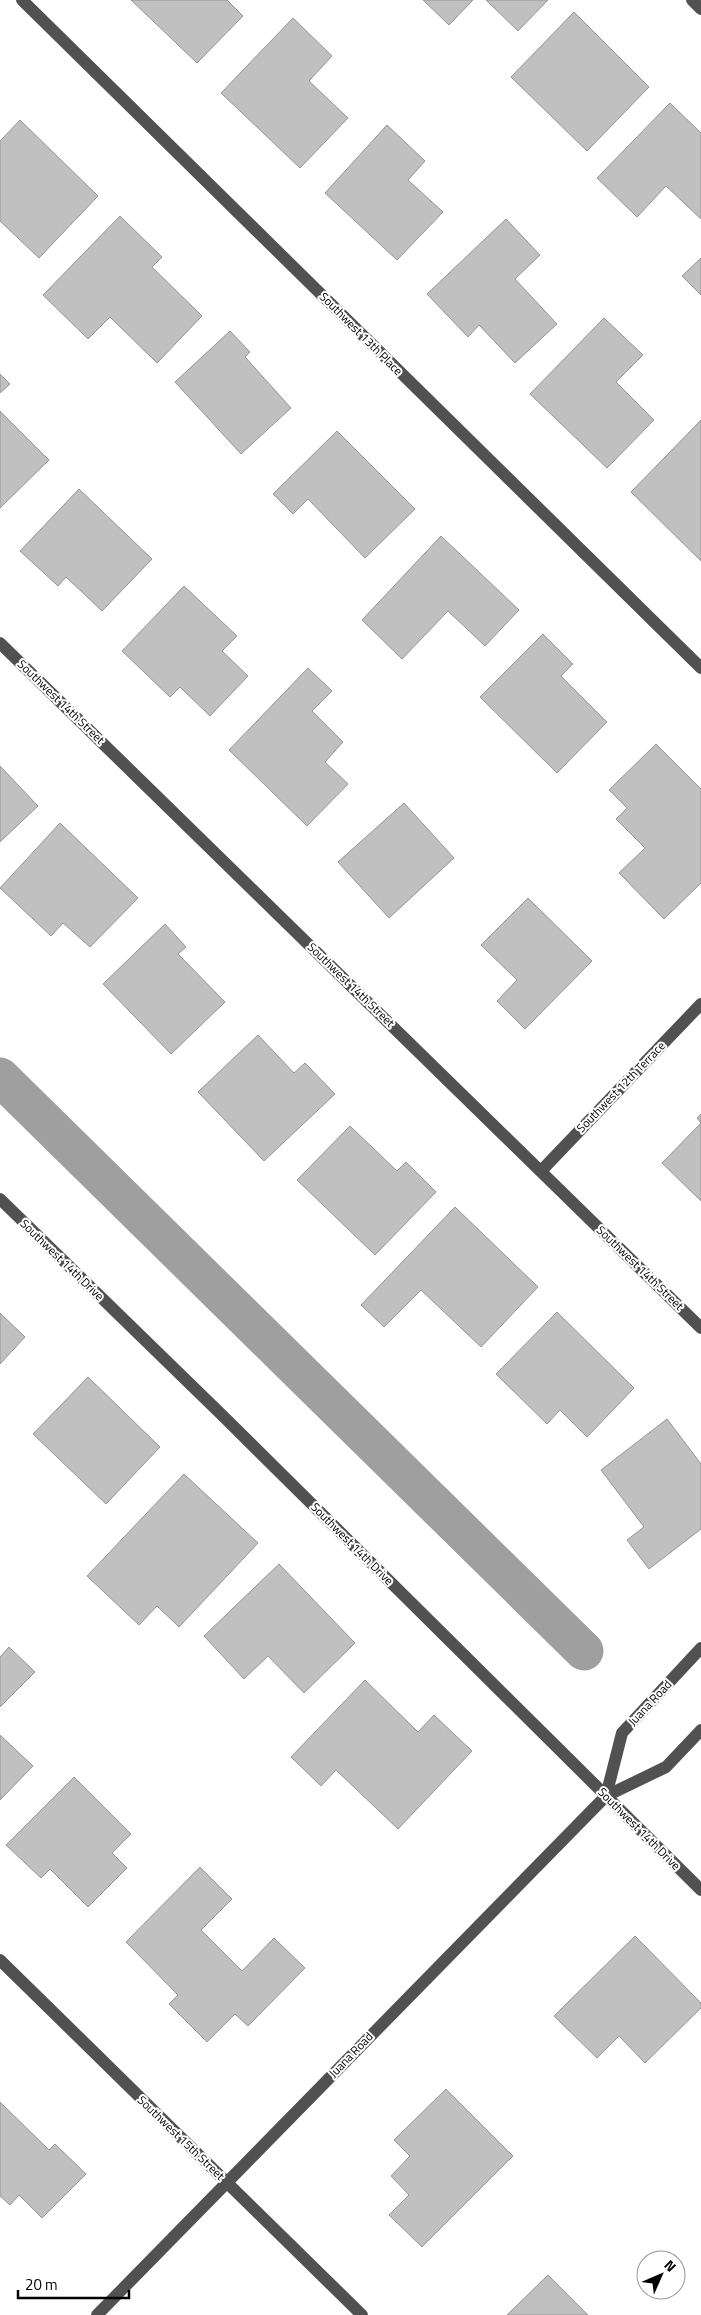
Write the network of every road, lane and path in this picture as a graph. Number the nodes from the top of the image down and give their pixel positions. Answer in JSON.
{"nodes":[{"id":1,"x":22,"y":0,"type":"edge"},
{"id":2,"x":692,"y":0,"type":"edge"},
{"id":3,"x":701,"y":9,"type":"edge"},
{"id":4,"x":0,"y":643,"type":"edge"},
{"id":5,"x":701,"y":668,"type":"edge"},
{"id":6,"x":701,"y":1004,"type":"edge"},
{"id":7,"x":541,"y":1171,"type":"junction"},
{"id":8,"x":0,"y":1199,"type":"edge"},
{"id":9,"x":701,"y":1328,"type":"edge"},
{"id":10,"x":701,"y":1648,"type":"edge"},
{"id":11,"x":701,"y":1730,"type":"edge"},
{"id":12,"x":606,"y":1796,"type":"junction"},
{"id":13,"x":701,"y":1890,"type":"edge"},
{"id":14,"x":0,"y":1960,"type":"edge"},
{"id":15,"x":227,"y":2182,"type":"junction"},
{"id":16,"x":96,"y":2315,"type":"edge"},
{"id":17,"x":362,"y":2315,"type":"edge"}],
"edges":[{"from":1,"to":5,"type":"street","name":"Southwest 13th Place"},
{"from":2,"to":3,"type":"street"},
{"from":4,"to":7,"type":"street","name":"Southwest 14th Street"},
{"from":6,"to":7,"type":"street","name":"Southwest 12th Terrace"},
{"from":7,"to":9,"type":"street","name":"Southwest 14th Street"},
{"from":8,"to":12,"type":"street","name":"Southwest 14th Drive"},
{"from":10,"to":12,"type":"street","name":"Juana Road"},
{"from":11,"to":12,"type":"street","name":"Juana Road"},
{"from":12,"to":13,"type":"street","name":"Southwest 14th Drive"},
{"from":12,"to":15,"type":"street","name":"Juana Road"},
{"from":14,"to":15,"type":"street","name":"Southwest 15th Street"},
{"from":15,"to":16,"type":"street","name":"Juana Road"},
{"from":15,"to":17,"type":"street","name":"Southwest 15th Street"}]}
